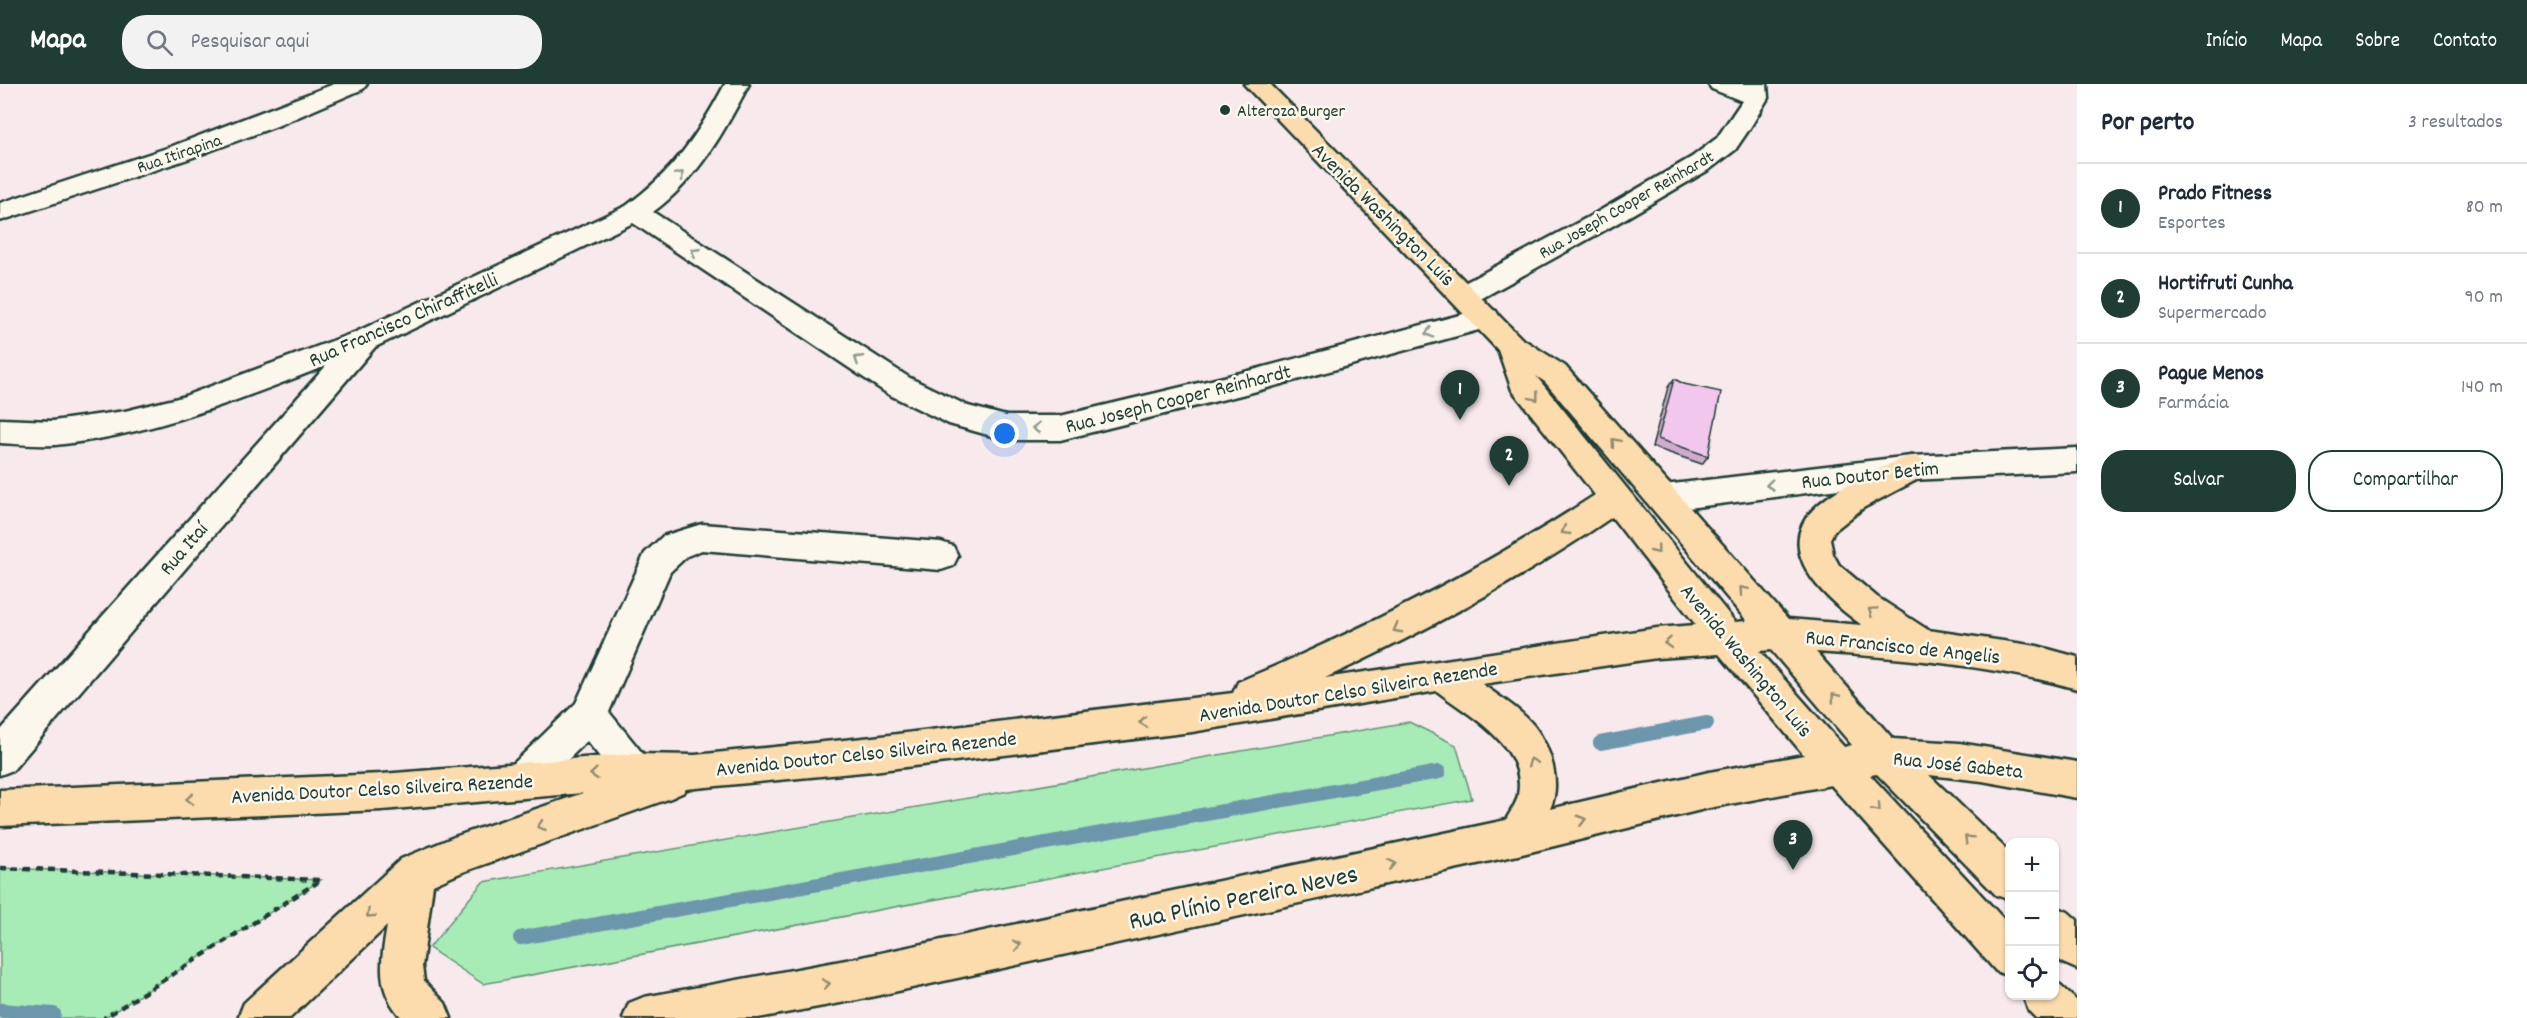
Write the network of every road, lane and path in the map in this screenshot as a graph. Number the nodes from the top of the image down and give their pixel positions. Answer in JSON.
{"nodes":[{"id":1,"x":356,"y":84,"type":"edge"},
{"id":2,"x":737,"y":84,"type":"edge"},
{"id":3,"x":1256,"y":84,"type":"edge"},
{"id":4,"x":1720,"y":84,"type":"edge"},
{"id":5,"x":1755,"y":91,"type":"edge"},
{"id":6,"x":0,"y":212,"type":"edge"},
{"id":7,"x":635,"y":212,"type":"junction"},
{"id":8,"x":1465,"y":295,"type":"junction"},
{"id":9,"x":1486,"y":318,"type":"junction"},
{"id":10,"x":366,"y":339,"type":"junction"},
{"id":11,"x":1511,"y":345,"type":"junction"},
{"id":12,"x":0,"y":431,"type":"edge"},
{"id":13,"x":2077,"y":460,"type":"edge"},
{"id":14,"x":1911,"y":468,"type":"junction"},
{"id":15,"x":1664,"y":498,"type":"junction"},
{"id":16,"x":1614,"y":500,"type":"junction"},
{"id":17,"x":941,"y":556,"type":"dead end"},
{"id":18,"x":1781,"y":634,"type":"junction"},
{"id":19,"x":1727,"y":638,"type":"junction"},
{"id":20,"x":1920,"y":644,"type":"junction"},
{"id":21,"x":2077,"y":673,"type":"edge"},
{"id":22,"x":1442,"y":674,"type":"junction"},
{"id":23,"x":589,"y":715,"type":"junction"},
{"id":24,"x":1192,"y":717,"type":"junction"},
{"id":25,"x":1884,"y":756,"type":"junction"},
{"id":26,"x":0,"y":758,"type":"edge"},
{"id":27,"x":1840,"y":767,"type":"junction"},
{"id":28,"x":634,"y":771,"type":"junction"},
{"id":29,"x":695,"y":771,"type":"junction"},
{"id":30,"x":522,"y":780,"type":"junction"},
{"id":31,"x":2077,"y":780,"type":"edge"},
{"id":32,"x":0,"y":808,"type":"edge"},
{"id":33,"x":1518,"y":836,"type":"junction"},
{"id":34,"x":0,"y":868,"type":"edge"},
{"id":35,"x":416,"y":873,"type":"junction"},
{"id":36,"x":2005,"y":876,"type":"edge"},
{"id":37,"x":2059,"y":930,"type":"edge"},
{"id":38,"x":2077,"y":949,"type":"edge"},
{"id":39,"x":2005,"y":951,"type":"edge"},
{"id":40,"x":780,"y":992,"type":"junction"},
{"id":41,"x":2048,"y":1000,"type":"edge"},
{"id":42,"x":104,"y":1018,"type":"edge"},
{"id":43,"x":259,"y":1018,"type":"edge"},
{"id":44,"x":430,"y":1018,"type":"edge"},
{"id":45,"x":644,"y":1018,"type":"edge"},
{"id":46,"x":704,"y":1018,"type":"edge"},
{"id":47,"x":2064,"y":1018,"type":"edge"}],
"edges":[{"from":1,"to":6,"type":"street","name":"Rua Itirapina"},
{"from":7,"to":2,"type":"street","name":"Rua Francisco Chiraffitelli","one_way":true},
{"from":3,"to":8,"type":"main road","name":"Avenida Washington Luis"},
{"from":4,"to":5,"type":"street"},
{"from":5,"to":8,"type":"street","name":"Rua Joseph Cooper Reinhardt"},
{"from":9,"to":7,"type":"street","name":"Rua Joseph Cooper Reinhardt","one_way":true},
{"from":7,"to":10,"type":"street","name":"Rua Francisco Chiraffitelli"},
{"from":8,"to":9,"type":"main road","name":"Avenida Washington Luis"},
{"from":9,"to":11,"type":"main road","name":"Avenida Washington Luis"},
{"from":10,"to":12,"type":"street","name":"Rua Francisco Chiraffitelli"},
{"from":10,"to":26,"type":"street","name":"Rua Itaí"},
{"from":15,"to":11,"type":"main road","name":"Avenida Washington Luis","one_way":true},
{"from":11,"to":16,"type":"main road","name":"Avenida Washington Luis","one_way":true},
{"from":13,"to":14,"type":"street","name":"Rua Doutor Betim"},
{"from":14,"to":15,"type":"street","name":"Rua Doutor Betim","one_way":true},
{"from":20,"to":14,"type":"main road","one_way":true},
{"from":18,"to":15,"type":"main road","name":"Avenida Washington Luis","one_way":true},
{"from":16,"to":19,"type":"main road","name":"Avenida Washington Luis","one_way":true},
{"from":16,"to":24,"type":"main road","one_way":true},
{"from":17,"to":23,"type":"street"},
{"from":18,"to":19,"type":"main road","name":"Rua Francisco de Angelis"},
{"from":18,"to":20,"type":"main road","name":"Rua Francisco de Angelis"},
{"from":25,"to":18,"type":"main road","name":"Avenida Washington Luis","one_way":true},
{"from":19,"to":22,"type":"main road","name":"Avenida Doutor Celso Silveira Rezende","one_way":true},
{"from":19,"to":27,"type":"main road","name":"Avenida Washington Luis"},
{"from":20,"to":21,"type":"main road","name":"Rua Francisco de Angelis"},
{"from":22,"to":24,"type":"main road","name":"Avenida Doutor Celso Silveira Rezende"},
{"from":33,"to":22,"type":"main road","one_way":true},
{"from":23,"to":28,"type":"street"},
{"from":23,"to":30,"type":"street"},
{"from":24,"to":29,"type":"main road","name":"Avenida Doutor Celso Silveira Rezende","one_way":true},
{"from":25,"to":27,"type":"main road","name":"Rua José Gabeta"},
{"from":25,"to":31,"type":"main road","name":"Rua José Gabeta"},
{"from":36,"to":25,"type":"main road","name":"Avenida Washington Luis","one_way":true},
{"from":33,"to":27,"type":"main road","name":"Rua Plínio Pereira Neves","one_way":true},
{"from":27,"to":39,"type":"main road","name":"Avenida Washington Luis","one_way":true},
{"from":28,"to":29,"type":"main road","name":"Avenida Doutor Celso Silveira Rezende"},
{"from":28,"to":30,"type":"main road","name":"Avenida Doutor Celso Silveira Rezende","one_way":true},
{"from":29,"to":35,"type":"main road","one_way":true},
{"from":30,"to":32,"type":"main road","name":"Avenida Doutor Celso Silveira Rezende","one_way":true},
{"from":40,"to":33,"type":"main road","name":"Rua Plínio Pereira Neves","one_way":true},
{"from":34,"to":42,"type":"path"},
{"from":35,"to":43,"type":"main road","one_way":true},
{"from":35,"to":44,"type":"main road"},
{"from":37,"to":38,"type":"main road"},
{"from":40,"to":45,"type":"main road","name":"Rua Plínio Pereira Neves"},
{"from":40,"to":46,"type":"main road"},
{"from":41,"to":47,"type":"main road"}]}
